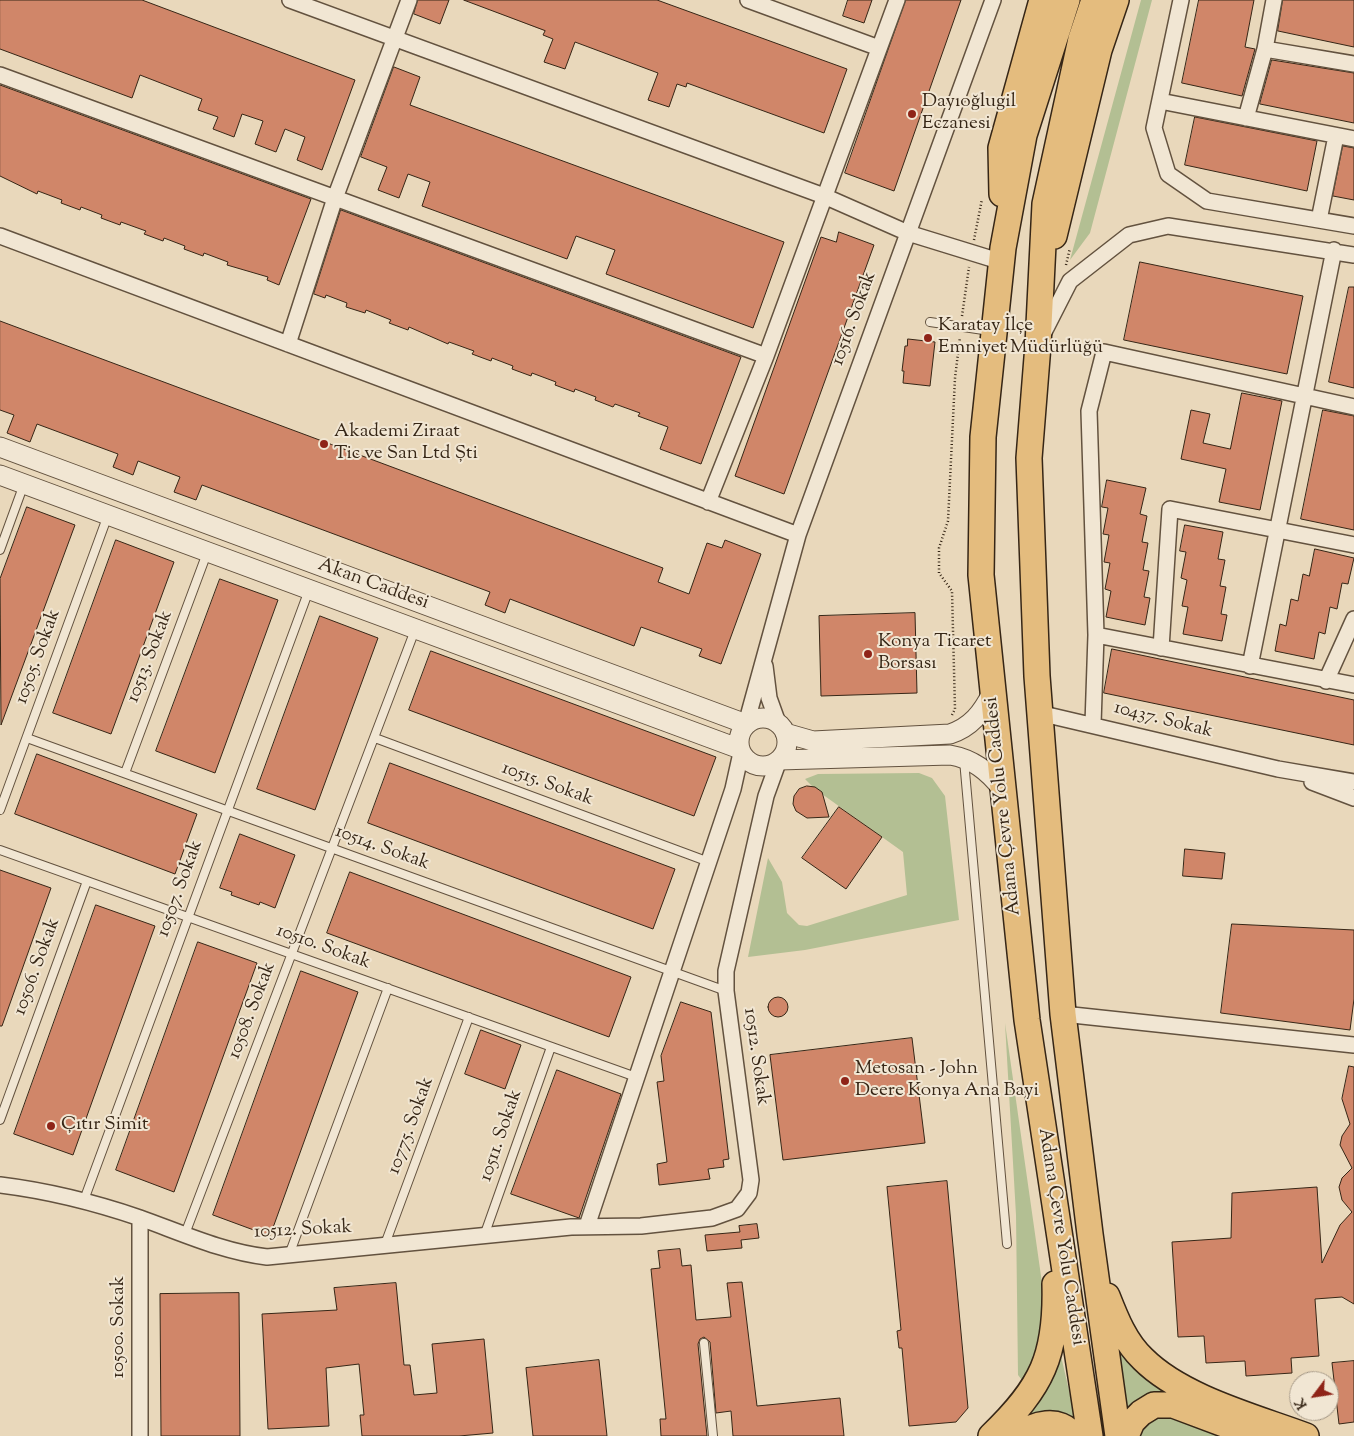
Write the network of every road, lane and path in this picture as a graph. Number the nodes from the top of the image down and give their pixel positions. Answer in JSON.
{"nodes":[{"id":1,"x":290,"y":0,"type":"edge"},
{"id":2,"x":409,"y":0,"type":"edge"},
{"id":3,"x":748,"y":0,"type":"edge"},
{"id":4,"x":898,"y":0,"type":"edge"},
{"id":5,"x":993,"y":0,"type":"edge"},
{"id":6,"x":1042,"y":0,"type":"edge"},
{"id":7,"x":1067,"y":0,"type":"edge"},
{"id":8,"x":1094,"y":0,"type":"edge"},
{"id":9,"x":1116,"y":0,"type":"edge"},
{"id":10,"x":1181,"y":0,"type":"edge"},
{"id":11,"x":1274,"y":0,"type":"edge"},
{"id":12,"x":394,"y":38,"type":"junction"},
{"id":13,"x":879,"y":48,"type":"junction"},
{"id":14,"x":1264,"y":49,"type":"junction"},
{"id":15,"x":1354,"y":64,"type":"edge"},
{"id":16,"x":0,"y":75,"type":"edge"},
{"id":17,"x":1160,"y":101,"type":"junction"},
{"id":18,"x":1246,"y":118,"type":"junction"},
{"id":19,"x":1336,"y":136,"type":"junction"},
{"id":20,"x":1354,"y":139,"type":"edge"},
{"id":21,"x":824,"y":196,"type":"junction"},
{"id":22,"x":335,"y":198,"type":"junction"},
{"id":23,"x":982,"y":198,"type":"dead end"},
{"id":24,"x":1319,"y":220,"type":"junction"},
{"id":25,"x":1354,"y":226,"type":"edge"},
{"id":26,"x":908,"y":233,"type":"junction"},
{"id":27,"x":0,"y":236,"type":"edge"},
{"id":28,"x":1334,"y":250,"type":"junction"},
{"id":29,"x":971,"y":252,"type":"junction"},
{"id":30,"x":1002,"y":255,"type":"junction"},
{"id":31,"x":1354,"y":255,"type":"edge"},
{"id":32,"x":1042,"y":279,"type":"junction"},
{"id":33,"x":930,"y":322,"type":"dead end"},
{"id":34,"x":961,"y":327,"type":"junction"},
{"id":35,"x":994,"y":332,"type":"junction"},
{"id":36,"x":288,"y":344,"type":"junction"},
{"id":37,"x":1038,"y":345,"type":"junction"},
{"id":38,"x":766,"y":356,"type":"junction"},
{"id":39,"x":1304,"y":396,"type":"junction"},
{"id":40,"x":1354,"y":407,"type":"edge"},
{"id":41,"x":0,"y":447,"type":"edge"},
{"id":42,"x":0,"y":475,"type":"edge"},
{"id":43,"x":24,"y":484,"type":"junction"},
{"id":44,"x":708,"y":502,"type":"junction"},
{"id":45,"x":108,"y":515,"type":"junction"},
{"id":46,"x":1277,"y":531,"type":"junction"},
{"id":47,"x":798,"y":536,"type":"junction"},
{"id":48,"x":1354,"y":545,"type":"edge"},
{"id":49,"x":0,"y":550,"type":"edge"},
{"id":50,"x":207,"y":552,"type":"junction"},
{"id":51,"x":309,"y":590,"type":"junction"},
{"id":52,"x":1354,"y":618,"type":"edge"},
{"id":53,"x":415,"y":630,"type":"junction"},
{"id":54,"x":1096,"y":635,"type":"junction"},
{"id":55,"x":1161,"y":648,"type":"junction"},
{"id":56,"x":764,"y":654,"type":"junction"},
{"id":57,"x":1250,"y":666,"type":"junction"},
{"id":58,"x":1326,"y":681,"type":"junction"},
{"id":59,"x":1354,"y":685,"type":"edge"},
{"id":60,"x":992,"y":693,"type":"junction"},
{"id":61,"x":1039,"y":713,"type":"junction"},
{"id":62,"x":746,"y":724,"type":"junction"},
{"id":63,"x":1093,"y":724,"type":"junction"},
{"id":64,"x":782,"y":728,"type":"junction"},
{"id":65,"x":950,"y":734,"type":"junction"},
{"id":66,"x":27,"y":738,"type":"junction"},
{"id":67,"x":374,"y":738,"type":"junction"},
{"id":68,"x":740,"y":751,"type":"junction"},
{"id":69,"x":964,"y":758,"type":"junction"},
{"id":70,"x":779,"y":760,"type":"junction"},
{"id":71,"x":1278,"y":769,"type":"junction"},
{"id":72,"x":124,"y":773,"type":"junction"},
{"id":73,"x":1354,"y":782,"type":"edge"},
{"id":74,"x":1002,"y":789,"type":"junction"},
{"id":75,"x":1354,"y":798,"type":"edge"},
{"id":76,"x":0,"y":810,"type":"edge"},
{"id":77,"x":228,"y":810,"type":"junction"},
{"id":78,"x":332,"y":848,"type":"junction"},
{"id":79,"x":0,"y":850,"type":"edge"},
{"id":80,"x":709,"y":862,"type":"junction"},
{"id":81,"x":86,"y":881,"type":"junction"},
{"id":82,"x":188,"y":917,"type":"junction"},
{"id":83,"x":292,"y":954,"type":"junction"},
{"id":84,"x":672,"y":972,"type":"junction"},
{"id":85,"x":388,"y":988,"type":"junction"},
{"id":86,"x":726,"y":991,"type":"junction"},
{"id":87,"x":1063,"y":1014,"type":"junction"},
{"id":88,"x":469,"y":1018,"type":"junction"},
{"id":89,"x":1354,"y":1045,"type":"edge"},
{"id":90,"x":550,"y":1046,"type":"junction"},
{"id":91,"x":636,"y":1077,"type":"junction"},
{"id":92,"x":0,"y":1120,"type":"edge"},
{"id":93,"x":1052,"y":1184,"type":"junction"},
{"id":94,"x":0,"y":1185,"type":"edge"},
{"id":95,"x":84,"y":1200,"type":"junction"},
{"id":96,"x":140,"y":1218,"type":"junction"},
{"id":97,"x":587,"y":1226,"type":"junction"},
{"id":98,"x":185,"y":1234,"type":"junction"},
{"id":99,"x":1090,"y":1234,"type":"junction"},
{"id":100,"x":484,"y":1236,"type":"junction"},
{"id":101,"x":1007,"y":1244,"type":"dead end"},
{"id":102,"x":384,"y":1247,"type":"junction"},
{"id":103,"x":289,"y":1255,"type":"junction"},
{"id":104,"x":704,"y":1343,"type":"dead end"},
{"id":105,"x":140,"y":1436,"type":"edge"},
{"id":106,"x":712,"y":1436,"type":"edge"},
{"id":107,"x":990,"y":1436,"type":"edge"},
{"id":108,"x":1018,"y":1436,"type":"edge"},
{"id":109,"x":1073,"y":1436,"type":"edge"},
{"id":110,"x":1090,"y":1436,"type":"edge"},
{"id":111,"x":1118,"y":1436,"type":"edge"},
{"id":112,"x":1126,"y":1436,"type":"edge"},
{"id":113,"x":1256,"y":1436,"type":"edge"},
{"id":114,"x":1306,"y":1436,"type":"edge"}],
"edges":[{"from":1,"to":12,"type":"street"},
{"from":2,"to":12,"type":"street"},
{"from":3,"to":13,"type":"street"},
{"from":4,"to":13,"type":"street"},
{"from":5,"to":26,"type":"street","name":"10516. Sokak"},
{"from":6,"to":30,"type":"highway"},
{"from":7,"to":30,"type":"highway","name":"Adana Çevre Yolu Caddesi"},
{"from":8,"to":32,"type":"highway","name":"Adana Çevre Yolu Caddesi"},
{"from":9,"to":32,"type":"highway"},
{"from":10,"to":17,"type":"street"},
{"from":11,"to":14,"type":"street"},
{"from":12,"to":21,"type":"street"},
{"from":12,"to":22,"type":"street"},
{"from":13,"to":21,"type":"street"},
{"from":14,"to":15,"type":"street"},
{"from":14,"to":18,"type":"street"},
{"from":16,"to":22,"type":"street"},
{"from":17,"to":18,"type":"street"},
{"from":17,"to":24,"type":"street"},
{"from":18,"to":19,"type":"street"},
{"from":19,"to":20,"type":"street"},
{"from":19,"to":24,"type":"street"},
{"from":21,"to":26,"type":"street"},
{"from":21,"to":38,"type":"street"},
{"from":22,"to":36,"type":"street"},
{"from":22,"to":38,"type":"street"},
{"from":23,"to":29,"type":"path"},
{"from":24,"to":25,"type":"street"},
{"from":26,"to":29,"type":"street"},
{"from":26,"to":47,"type":"street","name":"10516. Sokak"},
{"from":27,"to":36,"type":"street"},
{"from":28,"to":31,"type":"street"},
{"from":28,"to":37,"type":"street"},
{"from":28,"to":39,"type":"street"},
{"from":29,"to":30,"type":"street"},
{"from":29,"to":34,"type":"path"},
{"from":30,"to":35,"type":"highway","name":"Adana Çevre Yolu Caddesi"},
{"from":32,"to":37,"type":"highway","name":"Adana Çevre Yolu Caddesi"},
{"from":33,"to":34,"type":"lane"},
{"from":34,"to":35,"type":"lane"},
{"from":34,"to":65,"type":"path"},
{"from":35,"to":60,"type":"highway","name":"Adana Çevre Yolu Caddesi"},
{"from":36,"to":44,"type":"street"},
{"from":37,"to":61,"type":"highway","name":"Adana Çevre Yolu Caddesi"},
{"from":38,"to":44,"type":"street"},
{"from":39,"to":40,"type":"street"},
{"from":39,"to":46,"type":"street"},
{"from":39,"to":54,"type":"street"},
{"from":41,"to":62,"type":"street","name":"Akan Caddesi"},
{"from":42,"to":43,"type":"street","name":"Akan Caddesi"},
{"from":43,"to":45,"type":"street","name":"Akan Caddesi"},
{"from":43,"to":49,"type":"lane"},
{"from":44,"to":47,"type":"street"},
{"from":45,"to":50,"type":"street","name":"Akan Caddesi"},
{"from":45,"to":66,"type":"lane","name":"10505. Sokak"},
{"from":46,"to":48,"type":"street"},
{"from":46,"to":55,"type":"street"},
{"from":46,"to":57,"type":"street"},
{"from":47,"to":56,"type":"street","name":"10516. Sokak"},
{"from":50,"to":51,"type":"street","name":"Akan Caddesi"},
{"from":50,"to":72,"type":"lane","name":"10513. Sokak"},
{"from":51,"to":53,"type":"street","name":"Akan Caddesi"},
{"from":51,"to":77,"type":"lane","name":"10507. Sokak"},
{"from":52,"to":58,"type":"street"},
{"from":53,"to":67,"type":"lane","name":"10508. Sokak"},
{"from":53,"to":68,"type":"street","name":"Akan Caddesi"},
{"from":54,"to":55,"type":"street"},
{"from":54,"to":63,"type":"street"},
{"from":55,"to":57,"type":"street"},
{"from":56,"to":62,"type":"street","name":"10516. Sokak"},
{"from":56,"to":64,"type":"street"},
{"from":57,"to":58,"type":"street"},
{"from":58,"to":59,"type":"street"},
{"from":60,"to":65,"type":"street"},
{"from":60,"to":74,"type":"highway","name":"Adana Çevre Yolu Caddesi"},
{"from":61,"to":63,"type":"street","name":"10437. Sokak"},
{"from":61,"to":87,"type":"highway","name":"Adana Çevre Yolu Caddesi"},
{"from":62,"to":64,"type":"street"},
{"from":62,"to":68,"type":"street"},
{"from":63,"to":71,"type":"street","name":"10437. Sokak"},
{"from":64,"to":65,"type":"street"},
{"from":64,"to":70,"type":"street"},
{"from":66,"to":72,"type":"lane","name":"10514. Sokak"},
{"from":66,"to":76,"type":"lane","name":"10505. Sokak"},
{"from":67,"to":78,"type":"lane","name":"10508. Sokak"},
{"from":67,"to":80,"type":"lane","name":"10515. Sokak"},
{"from":68,"to":70,"type":"street"},
{"from":68,"to":80,"type":"street"},
{"from":69,"to":70,"type":"street"},
{"from":69,"to":74,"type":"street"},
{"from":69,"to":101,"type":"lane"},
{"from":70,"to":86,"type":"street","name":"10512. Sokak"},
{"from":71,"to":73,"type":"street","name":"10437. Sokak"},
{"from":71,"to":75,"type":"street","name":"10437. Sokak"},
{"from":72,"to":77,"type":"lane","name":"10514. Sokak"},
{"from":74,"to":93,"type":"highway","name":"Adana Çevre Yolu Caddesi"},
{"from":77,"to":78,"type":"lane","name":"10514. Sokak"},
{"from":77,"to":82,"type":"lane","name":"10507. Sokak"},
{"from":78,"to":83,"type":"lane","name":"10508. Sokak"},
{"from":78,"to":84,"type":"lane","name":"10514. Sokak"},
{"from":79,"to":81,"type":"lane","name":"10510. Sokak"},
{"from":80,"to":84,"type":"street"},
{"from":81,"to":82,"type":"lane","name":"10510. Sokak"},
{"from":81,"to":92,"type":"lane","name":"10506. Sokak"},
{"from":82,"to":83,"type":"lane","name":"10510. Sokak"},
{"from":82,"to":95,"type":"lane","name":"10507. Sokak"},
{"from":83,"to":85,"type":"lane","name":"10510. Sokak"},
{"from":83,"to":98,"type":"lane","name":"10508. Sokak"},
{"from":84,"to":86,"type":"lane","name":"10514. Sokak"},
{"from":84,"to":91,"type":"street"},
{"from":85,"to":88,"type":"lane","name":"10510. Sokak"},
{"from":85,"to":103,"type":"lane"},
{"from":86,"to":97,"type":"street","name":"10512. Sokak"},
{"from":87,"to":89,"type":"street"},
{"from":87,"to":99,"type":"highway","name":"Adana Çevre Yolu Caddesi"},
{"from":88,"to":90,"type":"lane","name":"10510. Sokak"},
{"from":88,"to":102,"type":"lane","name":"10775. Sokak"},
{"from":90,"to":91,"type":"lane","name":"10510. Sokak"},
{"from":90,"to":100,"type":"lane","name":"10511. Sokak"},
{"from":91,"to":97,"type":"street"},
{"from":93,"to":107,"type":"highway"},
{"from":93,"to":110,"type":"highway","name":"Adana Çevre Yolu Caddesi"},
{"from":94,"to":95,"type":"street","name":"10512. Sokak"},
{"from":95,"to":96,"type":"street","name":"10512. Sokak"},
{"from":96,"to":98,"type":"street","name":"10512. Sokak"},
{"from":96,"to":105,"type":"street","name":"10500. Sokak"},
{"from":97,"to":100,"type":"street","name":"10512. Sokak"},
{"from":98,"to":103,"type":"street","name":"10512. Sokak"},
{"from":99,"to":111,"type":"highway","name":"Adana Çevre Yolu Caddesi"},
{"from":99,"to":114,"type":"highway"},
{"from":100,"to":102,"type":"street","name":"10512. Sokak"},
{"from":102,"to":103,"type":"street","name":"10512. Sokak"},
{"from":104,"to":106,"type":"lane"},
{"from":108,"to":109,"type":"highway"},
{"from":112,"to":113,"type":"highway"}]}
